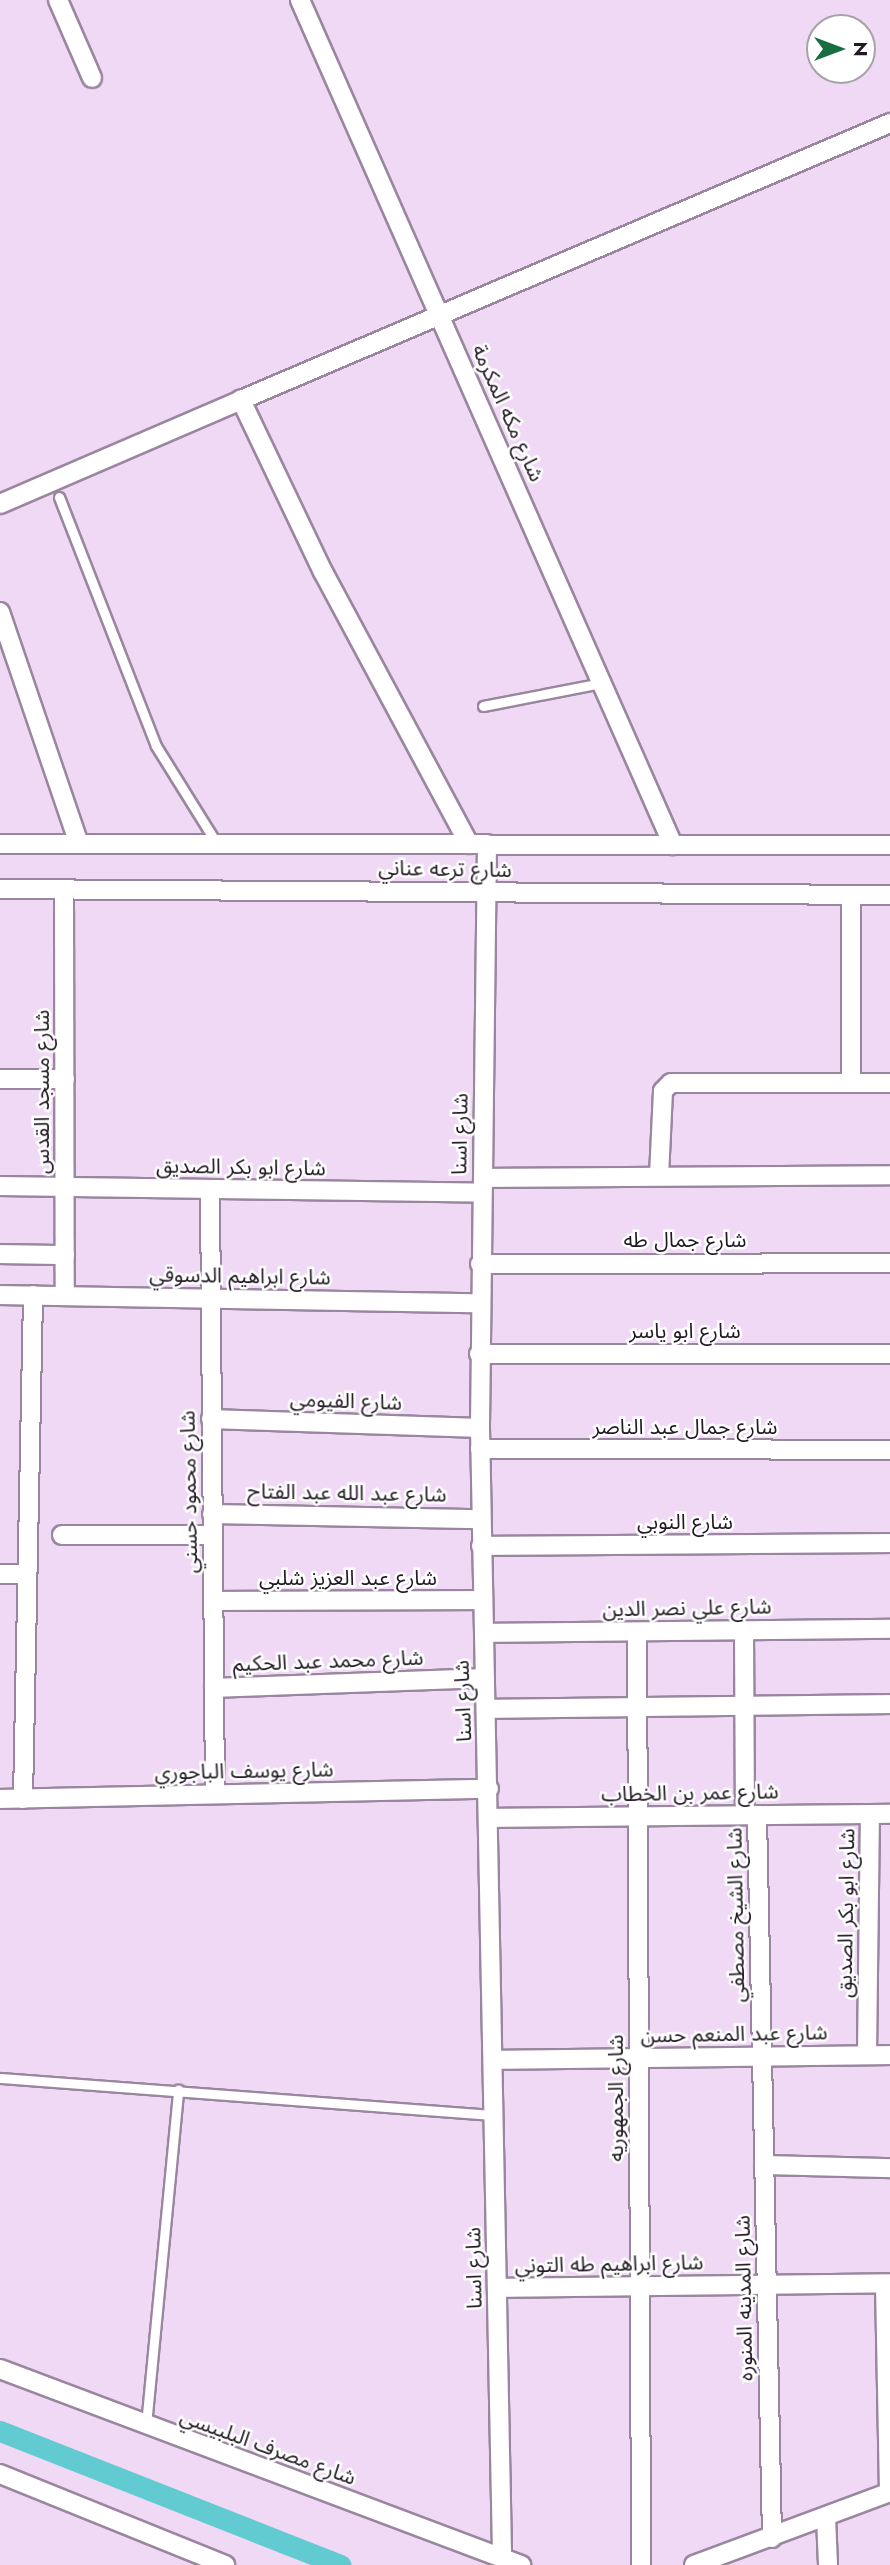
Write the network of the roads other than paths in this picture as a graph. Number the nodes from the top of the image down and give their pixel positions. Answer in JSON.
{"nodes":[{"id":1,"x":58,"y":0,"type":"edge"},
{"id":2,"x":300,"y":0,"type":"edge"},
{"id":3,"x":92,"y":78,"type":"dead end"},
{"id":4,"x":890,"y":123,"type":"edge"},
{"id":5,"x":441,"y":317,"type":"junction"},
{"id":6,"x":242,"y":401,"type":"junction"},
{"id":7,"x":59,"y":497,"type":"dead end"},
{"id":8,"x":0,"y":504,"type":"edge"},
{"id":9,"x":0,"y":612,"type":"edge"},
{"id":10,"x":601,"y":683,"type":"junction"},
{"id":11,"x":482,"y":706,"type":"dead end"},
{"id":12,"x":0,"y":844,"type":"edge"},
{"id":13,"x":79,"y":844,"type":"junction"},
{"id":14,"x":217,"y":844,"type":"junction"},
{"id":15,"x":478,"y":844,"type":"junction"},
{"id":16,"x":673,"y":845,"type":"junction"},
{"id":17,"x":890,"y":845,"type":"edge"},
{"id":18,"x":0,"y":889,"type":"edge"},
{"id":19,"x":64,"y":890,"type":"junction"},
{"id":20,"x":486,"y":892,"type":"junction"},
{"id":21,"x":851,"y":895,"type":"junction"},
{"id":22,"x":890,"y":895,"type":"edge"},
{"id":23,"x":0,"y":1079,"type":"edge"},
{"id":24,"x":65,"y":1079,"type":"junction"},
{"id":25,"x":851,"y":1083,"type":"junction"},
{"id":26,"x":890,"y":1083,"type":"edge"},
{"id":27,"x":890,"y":1175,"type":"edge"},
{"id":28,"x":659,"y":1176,"type":"junction"},
{"id":29,"x":482,"y":1185,"type":"junction"},
{"id":30,"x":0,"y":1186,"type":"edge"},
{"id":31,"x":65,"y":1186,"type":"junction"},
{"id":32,"x":210,"y":1190,"type":"junction"},
{"id":33,"x":0,"y":1254,"type":"edge"},
{"id":34,"x":65,"y":1255,"type":"junction"},
{"id":35,"x":890,"y":1263,"type":"edge"},
{"id":36,"x":480,"y":1264,"type":"junction"},
{"id":37,"x":0,"y":1295,"type":"edge"},
{"id":38,"x":33,"y":1295,"type":"junction"},
{"id":39,"x":65,"y":1295,"type":"junction"},
{"id":40,"x":210,"y":1297,"type":"junction"},
{"id":41,"x":480,"y":1303,"type":"junction"},
{"id":42,"x":479,"y":1354,"type":"junction"},
{"id":43,"x":890,"y":1354,"type":"edge"},
{"id":44,"x":211,"y":1419,"type":"junction"},
{"id":45,"x":480,"y":1428,"type":"junction"},
{"id":46,"x":480,"y":1450,"type":"junction"},
{"id":47,"x":890,"y":1450,"type":"edge"},
{"id":48,"x":212,"y":1514,"type":"junction"},
{"id":49,"x":481,"y":1518,"type":"junction"},
{"id":50,"x":62,"y":1535,"type":"dead end"},
{"id":51,"x":212,"y":1535,"type":"junction"},
{"id":52,"x":890,"y":1543,"type":"edge"},
{"id":53,"x":481,"y":1546,"type":"junction"},
{"id":54,"x":0,"y":1574,"type":"edge"},
{"id":55,"x":25,"y":1574,"type":"junction"},
{"id":56,"x":482,"y":1600,"type":"junction"},
{"id":57,"x":213,"y":1601,"type":"junction"},
{"id":58,"x":890,"y":1629,"type":"edge"},
{"id":59,"x":744,"y":1630,"type":"junction"},
{"id":60,"x":637,"y":1632,"type":"junction"},
{"id":61,"x":484,"y":1633,"type":"junction"},
{"id":62,"x":485,"y":1678,"type":"junction"},
{"id":63,"x":214,"y":1688,"type":"junction"},
{"id":64,"x":890,"y":1704,"type":"edge"},
{"id":65,"x":745,"y":1706,"type":"junction"},
{"id":66,"x":637,"y":1708,"type":"junction"},
{"id":67,"x":486,"y":1709,"type":"junction"},
{"id":68,"x":489,"y":1789,"type":"junction"},
{"id":69,"x":215,"y":1794,"type":"junction"},
{"id":70,"x":0,"y":1799,"type":"edge"},
{"id":71,"x":23,"y":1799,"type":"junction"},
{"id":72,"x":870,"y":1814,"type":"junction"},
{"id":73,"x":890,"y":1814,"type":"edge"},
{"id":74,"x":751,"y":1815,"type":"junction"},
{"id":75,"x":638,"y":1816,"type":"junction"},
{"id":76,"x":489,"y":1818,"type":"junction"},
{"id":77,"x":867,"y":2055,"type":"junction"},
{"id":78,"x":890,"y":2055,"type":"edge"},
{"id":79,"x":762,"y":2056,"type":"junction"},
{"id":80,"x":639,"y":2058,"type":"junction"},
{"id":81,"x":494,"y":2060,"type":"junction"},
{"id":82,"x":0,"y":2078,"type":"edge"},
{"id":83,"x":178,"y":2090,"type":"junction"},
{"id":84,"x":495,"y":2115,"type":"junction"},
{"id":85,"x":764,"y":2165,"type":"junction"},
{"id":86,"x":890,"y":2168,"type":"edge"},
{"id":87,"x":887,"y":2283,"type":"edge"},
{"id":88,"x":767,"y":2285,"type":"junction"},
{"id":89,"x":639,"y":2286,"type":"junction"},
{"id":90,"x":497,"y":2288,"type":"junction"},
{"id":91,"x":0,"y":2369,"type":"edge"},
{"id":92,"x":146,"y":2427,"type":"junction"},
{"id":93,"x":0,"y":2474,"type":"edge"},
{"id":94,"x":889,"y":2492,"type":"edge"},
{"id":95,"x":826,"y":2517,"type":"junction"},
{"id":96,"x":772,"y":2538,"type":"junction"},
{"id":97,"x":502,"y":2557,"type":"junction"},
{"id":98,"x":225,"y":2565,"type":"edge"},
{"id":99,"x":521,"y":2565,"type":"edge"},
{"id":100,"x":641,"y":2565,"type":"edge"},
{"id":101,"x":694,"y":2565,"type":"edge"},
{"id":102,"x":828,"y":2565,"type":"edge"}],
"edges":[{"from":1,"to":3,"type":"street"},
{"from":2,"to":5,"type":"street","name":"شارع مكه المكرمة"},
{"from":4,"to":5,"type":"street"},
{"from":5,"to":6,"type":"street"},
{"from":5,"to":10,"type":"street","name":"شارع مكه المكرمة"},
{"from":6,"to":8,"type":"street"},
{"from":6,"to":15,"type":"street"},
{"from":7,"to":14,"type":"lane"},
{"from":9,"to":13,"type":"street"},
{"from":10,"to":11,"type":"lane"},
{"from":10,"to":16,"type":"street","name":"شارع مكه المكرمة"},
{"from":12,"to":13,"type":"street","name":"شارع ترعه عناني"},
{"from":13,"to":14,"type":"street","name":"شارع ترعه عناني"},
{"from":14,"to":15,"type":"street","name":"شارع ترعه عناني"},
{"from":15,"to":16,"type":"street","name":"شارع ترعه عناني"},
{"from":15,"to":20,"type":"street","name":"شارع اسنا"},
{"from":16,"to":17,"type":"street","name":"شارع ترعه عناني"},
{"from":18,"to":19,"type":"street","name":"شارع ترعه عناني"},
{"from":19,"to":20,"type":"street","name":"شارع ترعه عناني"},
{"from":19,"to":24,"type":"street","name":"شارع مسجد القدس"},
{"from":20,"to":21,"type":"street","name":"شارع ترعه عناني"},
{"from":20,"to":29,"type":"street","name":"شارع اسنا"},
{"from":21,"to":22,"type":"street","name":"شارع ترعه عناني"},
{"from":21,"to":25,"type":"street"},
{"from":23,"to":24,"type":"street"},
{"from":24,"to":31,"type":"street","name":"شارع مسجد القدس"},
{"from":25,"to":26,"type":"street"},
{"from":25,"to":28,"type":"street"},
{"from":27,"to":28,"type":"street","name":"شارع ابو بكر الصديق"},
{"from":28,"to":29,"type":"street","name":"شارع ابو بكر الصديق"},
{"from":29,"to":32,"type":"street","name":"شارع ابو بكر الصديق"},
{"from":29,"to":36,"type":"street","name":"شارع اسنا"},
{"from":30,"to":31,"type":"street","name":"شارع ابو بكر الصديق"},
{"from":31,"to":32,"type":"street","name":"شارع ابو بكر الصديق"},
{"from":31,"to":34,"type":"street","name":"شارع مسجد القدس"},
{"from":32,"to":40,"type":"street","name":"شارع محمود حسني"},
{"from":33,"to":34,"type":"street"},
{"from":34,"to":39,"type":"street","name":"شارع مسجد القدس"},
{"from":35,"to":36,"type":"street","name":"شارع جمال طه"},
{"from":36,"to":41,"type":"street","name":"شارع اسنا"},
{"from":37,"to":38,"type":"street","name":"شارع ابراهيم الدسوقي"},
{"from":38,"to":39,"type":"street","name":"شارع ابراهيم الدسوقي"},
{"from":38,"to":55,"type":"street"},
{"from":39,"to":40,"type":"street","name":"شارع ابراهيم الدسوقي"},
{"from":40,"to":41,"type":"street","name":"شارع ابراهيم الدسوقي"},
{"from":40,"to":44,"type":"street","name":"شارع محمود حسني"},
{"from":41,"to":42,"type":"street","name":"شارع اسنا"},
{"from":42,"to":43,"type":"street","name":"شارع ابو ياسر"},
{"from":42,"to":45,"type":"street","name":"شارع اسنا"},
{"from":44,"to":45,"type":"street","name":"شارع الفيومي"},
{"from":44,"to":48,"type":"street","name":"شارع محمود حسني"},
{"from":45,"to":46,"type":"street","name":"شارع اسنا"},
{"from":46,"to":47,"type":"street","name":"شارع جمال عبد الناصر"},
{"from":46,"to":49,"type":"street","name":"شارع اسنا"},
{"from":48,"to":49,"type":"street","name":"شارع عبد الله عبد الفتاح"},
{"from":48,"to":51,"type":"street","name":"شارع محمود حسني"},
{"from":49,"to":53,"type":"street","name":"شارع اسنا"},
{"from":50,"to":51,"type":"street"},
{"from":51,"to":57,"type":"street","name":"شارع محمود حسني"},
{"from":52,"to":53,"type":"street","name":"شارع النوبي"},
{"from":53,"to":56,"type":"street","name":"شارع اسنا"},
{"from":54,"to":55,"type":"street"},
{"from":55,"to":71,"type":"street"},
{"from":56,"to":57,"type":"street","name":"شارع عبد العزيز شلبي"},
{"from":56,"to":61,"type":"street","name":"شارع اسنا"},
{"from":57,"to":63,"type":"street","name":"شارع محمود حسني"},
{"from":58,"to":59,"type":"street","name":"شارع علي نصر الدين"},
{"from":59,"to":60,"type":"street","name":"شارع علي نصر الدين"},
{"from":59,"to":65,"type":"street","name":"شارع الشيخ مصطفي"},
{"from":60,"to":61,"type":"street","name":"شارع علي نصر الدين"},
{"from":60,"to":66,"type":"street","name":"شارع الجمهوريه"},
{"from":61,"to":62,"type":"street","name":"شارع اسنا"},
{"from":62,"to":63,"type":"street","name":"شارع محمد عبد الحكيم"},
{"from":62,"to":67,"type":"street","name":"شارع اسنا"},
{"from":63,"to":69,"type":"street","name":"شارع محمود حسني"},
{"from":64,"to":65,"type":"street"},
{"from":65,"to":66,"type":"street"},
{"from":65,"to":74,"type":"street","name":"شارع الشيخ مصطفي"},
{"from":66,"to":67,"type":"street"},
{"from":66,"to":75,"type":"street","name":"شارع الجمهوريه"},
{"from":67,"to":68,"type":"street","name":"شارع اسنا"},
{"from":68,"to":69,"type":"street","name":"شارع يوسف الباجوري"},
{"from":68,"to":76,"type":"street","name":"شارع اسنا"},
{"from":69,"to":71,"type":"street","name":"شارع يوسف الباجوري"},
{"from":70,"to":71,"type":"street","name":"شارع يوسف الباجوري"},
{"from":72,"to":73,"type":"street","name":"شارع عمر بن الخطاب"},
{"from":72,"to":74,"type":"street","name":"شارع عمر بن الخطاب"},
{"from":72,"to":77,"type":"street","name":"شارع ابو بكر الصديق"},
{"from":74,"to":75,"type":"street","name":"شارع عمر بن الخطاب"},
{"from":74,"to":79,"type":"street","name":"شارع الشيخ مصطفي"},
{"from":75,"to":76,"type":"street","name":"شارع عمر بن الخطاب"},
{"from":75,"to":80,"type":"street","name":"شارع الجمهوريه"},
{"from":76,"to":81,"type":"street","name":"شارع اسنا"},
{"from":77,"to":78,"type":"street","name":"شارع عبد المنعم حسن"},
{"from":77,"to":79,"type":"street","name":"شارع عبد المنعم حسن"},
{"from":79,"to":80,"type":"street","name":"شارع عبد المنعم حسن"},
{"from":79,"to":85,"type":"street","name":"شارع المدينه المنوره"},
{"from":80,"to":81,"type":"street","name":"شارع عبد المنعم حسن"},
{"from":80,"to":89,"type":"street","name":"شارع الجمهوريه"},
{"from":81,"to":84,"type":"street","name":"شارع اسنا"},
{"from":82,"to":83,"type":"lane"},
{"from":83,"to":84,"type":"lane"},
{"from":83,"to":92,"type":"lane"},
{"from":84,"to":90,"type":"street","name":"شارع اسنا"},
{"from":85,"to":86,"type":"street"},
{"from":85,"to":88,"type":"street","name":"شارع المدينه المنوره"},
{"from":87,"to":88,"type":"street","name":"شارع ابراهيم طه التوني"},
{"from":87,"to":94,"type":"street"},
{"from":88,"to":89,"type":"street","name":"شارع ابراهيم طه التوني"},
{"from":88,"to":96,"type":"street","name":"شارع المدينه المنوره"},
{"from":89,"to":90,"type":"street","name":"شارع ابراهيم طه التوني"},
{"from":89,"to":100,"type":"street","name":"شارع الجمهوريه"},
{"from":90,"to":97,"type":"street","name":"شارع اسنا"},
{"from":91,"to":92,"type":"street","name":"شارع مصرف البلبيسي"},
{"from":92,"to":97,"type":"street","name":"شارع مصرف البلبيسي"},
{"from":93,"to":98,"type":"street"},
{"from":94,"to":95,"type":"street"},
{"from":95,"to":96,"type":"street"},
{"from":95,"to":102,"type":"street"},
{"from":96,"to":101,"type":"street"},
{"from":97,"to":99,"type":"street","name":"شارع مصرف البلبيسي"}]}
